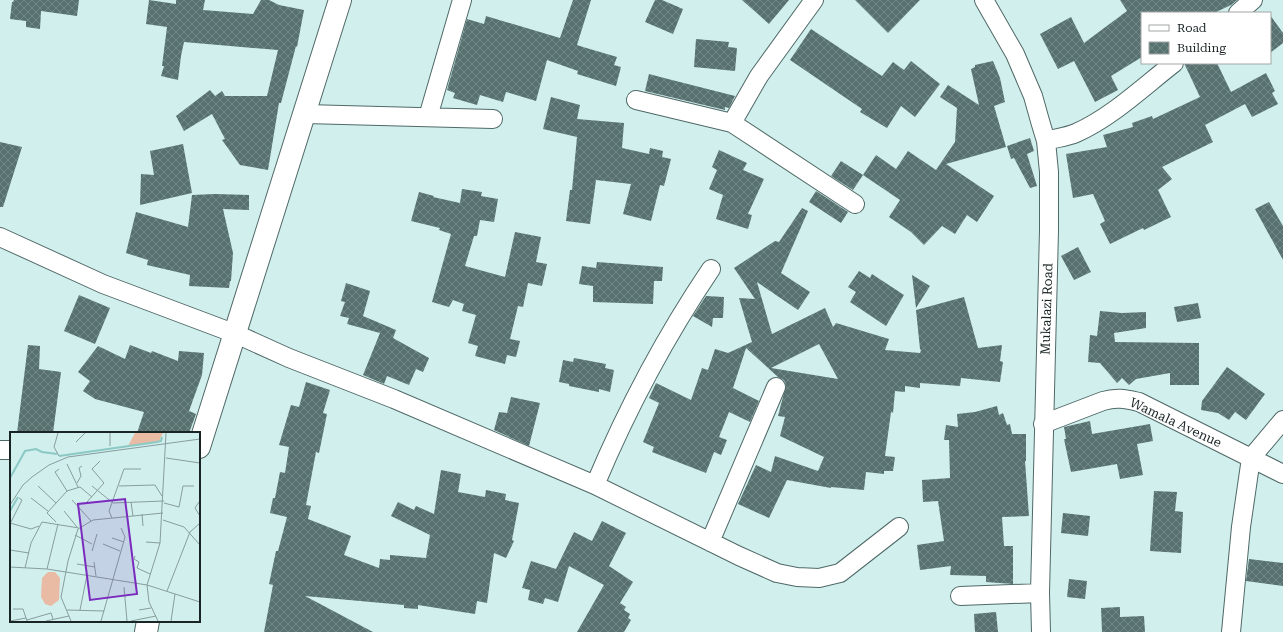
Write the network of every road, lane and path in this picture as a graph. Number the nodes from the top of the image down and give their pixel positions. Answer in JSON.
{"nodes":[{"id":1,"x":462,"y":0,"type":"edge"},
{"id":2,"x":814,"y":0,"type":"edge"},
{"id":3,"x":984,"y":0,"type":"edge"},
{"id":4,"x":1253,"y":0,"type":"edge"},
{"id":5,"x":336,"y":1,"type":"edge"},
{"id":6,"x":1239,"y":12,"type":"edge"},
{"id":7,"x":1173,"y":64,"type":"edge"},
{"id":8,"x":636,"y":100,"type":"dead end"},
{"id":9,"x":305,"y":114,"type":"junction"},
{"id":10,"x":428,"y":117,"type":"junction"},
{"id":11,"x":493,"y":119,"type":"dead end"},
{"id":12,"x":732,"y":123,"type":"junction"},
{"id":13,"x":1046,"y":141,"type":"junction"},
{"id":14,"x":856,"y":204,"type":"dead end"},
{"id":15,"x":0,"y":237,"type":"edge"},
{"id":16,"x":711,"y":269,"type":"dead end"},
{"id":17,"x":236,"y":334,"type":"junction"},
{"id":18,"x":776,"y":387,"type":"dead end"},
{"id":19,"x":1283,"y":420,"type":"edge"},
{"id":20,"x":1043,"y":424,"type":"junction"},
{"id":21,"x":200,"y":444,"type":"edge"},
{"id":22,"x":1250,"y":458,"type":"junction"},
{"id":23,"x":1283,"y":474,"type":"edge"},
{"id":24,"x":595,"y":485,"type":"junction"},
{"id":25,"x":899,"y":527,"type":"dead end"},
{"id":26,"x":710,"y":542,"type":"junction"},
{"id":27,"x":1040,"y":593,"type":"junction"},
{"id":28,"x":960,"y":596,"type":"dead end"},
{"id":29,"x":148,"y":622,"type":"edge"},
{"id":30,"x":146,"y":632,"type":"edge"},
{"id":31,"x":1041,"y":632,"type":"edge"},
{"id":32,"x":1231,"y":632,"type":"edge"}],
"edges":[{"from":1,"to":10,"type":"street"},
{"from":2,"to":12,"type":"street"},
{"from":3,"to":13,"type":"street","name":"Mukalazi Road"},
{"from":4,"to":6,"type":"street"},
{"from":5,"to":9,"type":"main road"},
{"from":7,"to":13,"type":"street"},
{"from":8,"to":12,"type":"street"},
{"from":9,"to":10,"type":"street"},
{"from":9,"to":17,"type":"main road"},
{"from":10,"to":11,"type":"street"},
{"from":12,"to":14,"type":"street"},
{"from":13,"to":20,"type":"street","name":"Mukalazi Road"},
{"from":15,"to":17,"type":"street"},
{"from":16,"to":24,"type":"street"},
{"from":17,"to":21,"type":"main road"},
{"from":17,"to":24,"type":"street"},
{"from":18,"to":26,"type":"street"},
{"from":19,"to":22,"type":"street"},
{"from":20,"to":22,"type":"street","name":"Wamala Avenue"},
{"from":20,"to":27,"type":"street","name":"Mukalazi Road"},
{"from":22,"to":23,"type":"street","name":"Wamala Avenue"},
{"from":22,"to":32,"type":"street"},
{"from":24,"to":26,"type":"street"},
{"from":25,"to":26,"type":"street"},
{"from":27,"to":28,"type":"street"},
{"from":27,"to":31,"type":"street","name":"Mukalazi Road"},
{"from":29,"to":30,"type":"main road"}]}
